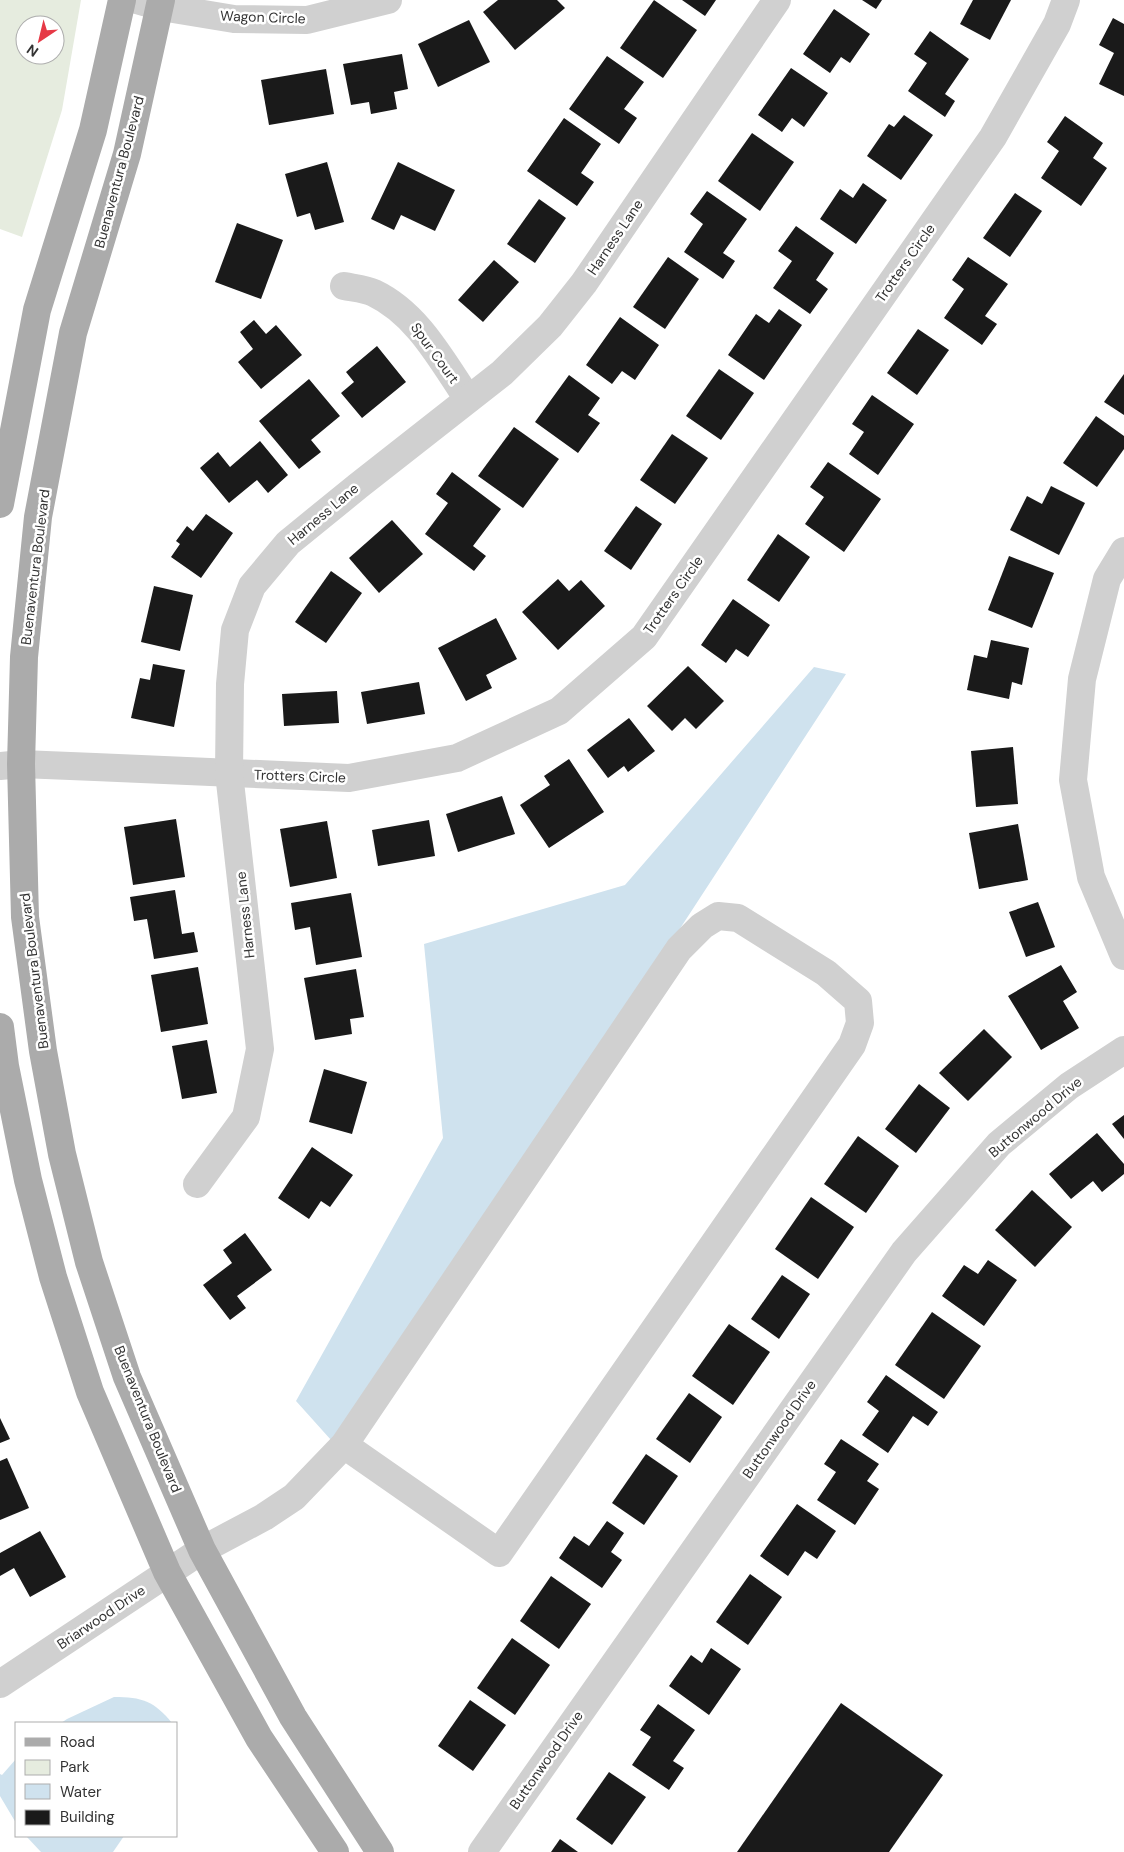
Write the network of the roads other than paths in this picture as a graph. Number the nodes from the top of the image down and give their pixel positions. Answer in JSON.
{"nodes":[{"id":1,"x":122,"y":0,"type":"edge"},
{"id":2,"x":388,"y":0,"type":"edge"},
{"id":3,"x":777,"y":0,"type":"edge"},
{"id":4,"x":1066,"y":0,"type":"edge"},
{"id":5,"x":153,"y":2,"type":"edge"},
{"id":6,"x":344,"y":286,"type":"dead end"},
{"id":7,"x":468,"y":399,"type":"junction"},
{"id":8,"x":0,"y":504,"type":"edge"},
{"id":9,"x":1124,"y":552,"type":"edge"},
{"id":10,"x":10,"y":765,"type":"edge"},
{"id":11,"x":229,"y":774,"type":"junction"},
{"id":12,"x":1124,"y":956,"type":"edge"},
{"id":13,"x":0,"y":1027,"type":"edge"},
{"id":14,"x":1124,"y":1050,"type":"edge"},
{"id":15,"x":197,"y":1184,"type":"dead end"},
{"id":16,"x":344,"y":1445,"type":"junction"},
{"id":17,"x":202,"y":1550,"type":"junction"},
{"id":18,"x":166,"y":1572,"type":"junction"},
{"id":19,"x":0,"y":1684,"type":"edge"},
{"id":20,"x":335,"y":1852,"type":"edge"},
{"id":21,"x":380,"y":1852,"type":"edge"},
{"id":22,"x":482,"y":1852,"type":"edge"}],
"edges":[{"from":1,"to":8,"type":"main road"},
{"from":2,"to":5,"type":"street","name":"Wagon Circle"},
{"from":3,"to":7,"type":"street","name":"Harness Lane"},
{"from":4,"to":11,"type":"street","name":"Trotters Circle"},
{"from":5,"to":10,"type":"main road","name":"Buenaventura Boulevard"},
{"from":6,"to":7,"type":"street","name":"Spur Court"},
{"from":7,"to":11,"type":"street","name":"Harness Lane"},
{"from":9,"to":12,"type":"street"},
{"from":10,"to":11,"type":"street","name":"Trotters Circle"},
{"from":10,"to":17,"type":"main road","name":"Buenaventura Boulevard"},
{"from":11,"to":15,"type":"street","name":"Harness Lane"},
{"from":13,"to":18,"type":"main road"},
{"from":14,"to":22,"type":"street","name":"Buttonwood Drive"},
{"from":16,"to":16,"type":"street","name":"Briarwood Drive"},
{"from":16,"to":17,"type":"street","name":"Briarwood Drive"},
{"from":17,"to":18,"type":"street","name":"Briarwood Drive"},
{"from":17,"to":21,"type":"main road","name":"Buenaventura Boulevard"},
{"from":18,"to":19,"type":"street","name":"Briarwood Drive"},
{"from":18,"to":20,"type":"main road"}]}
